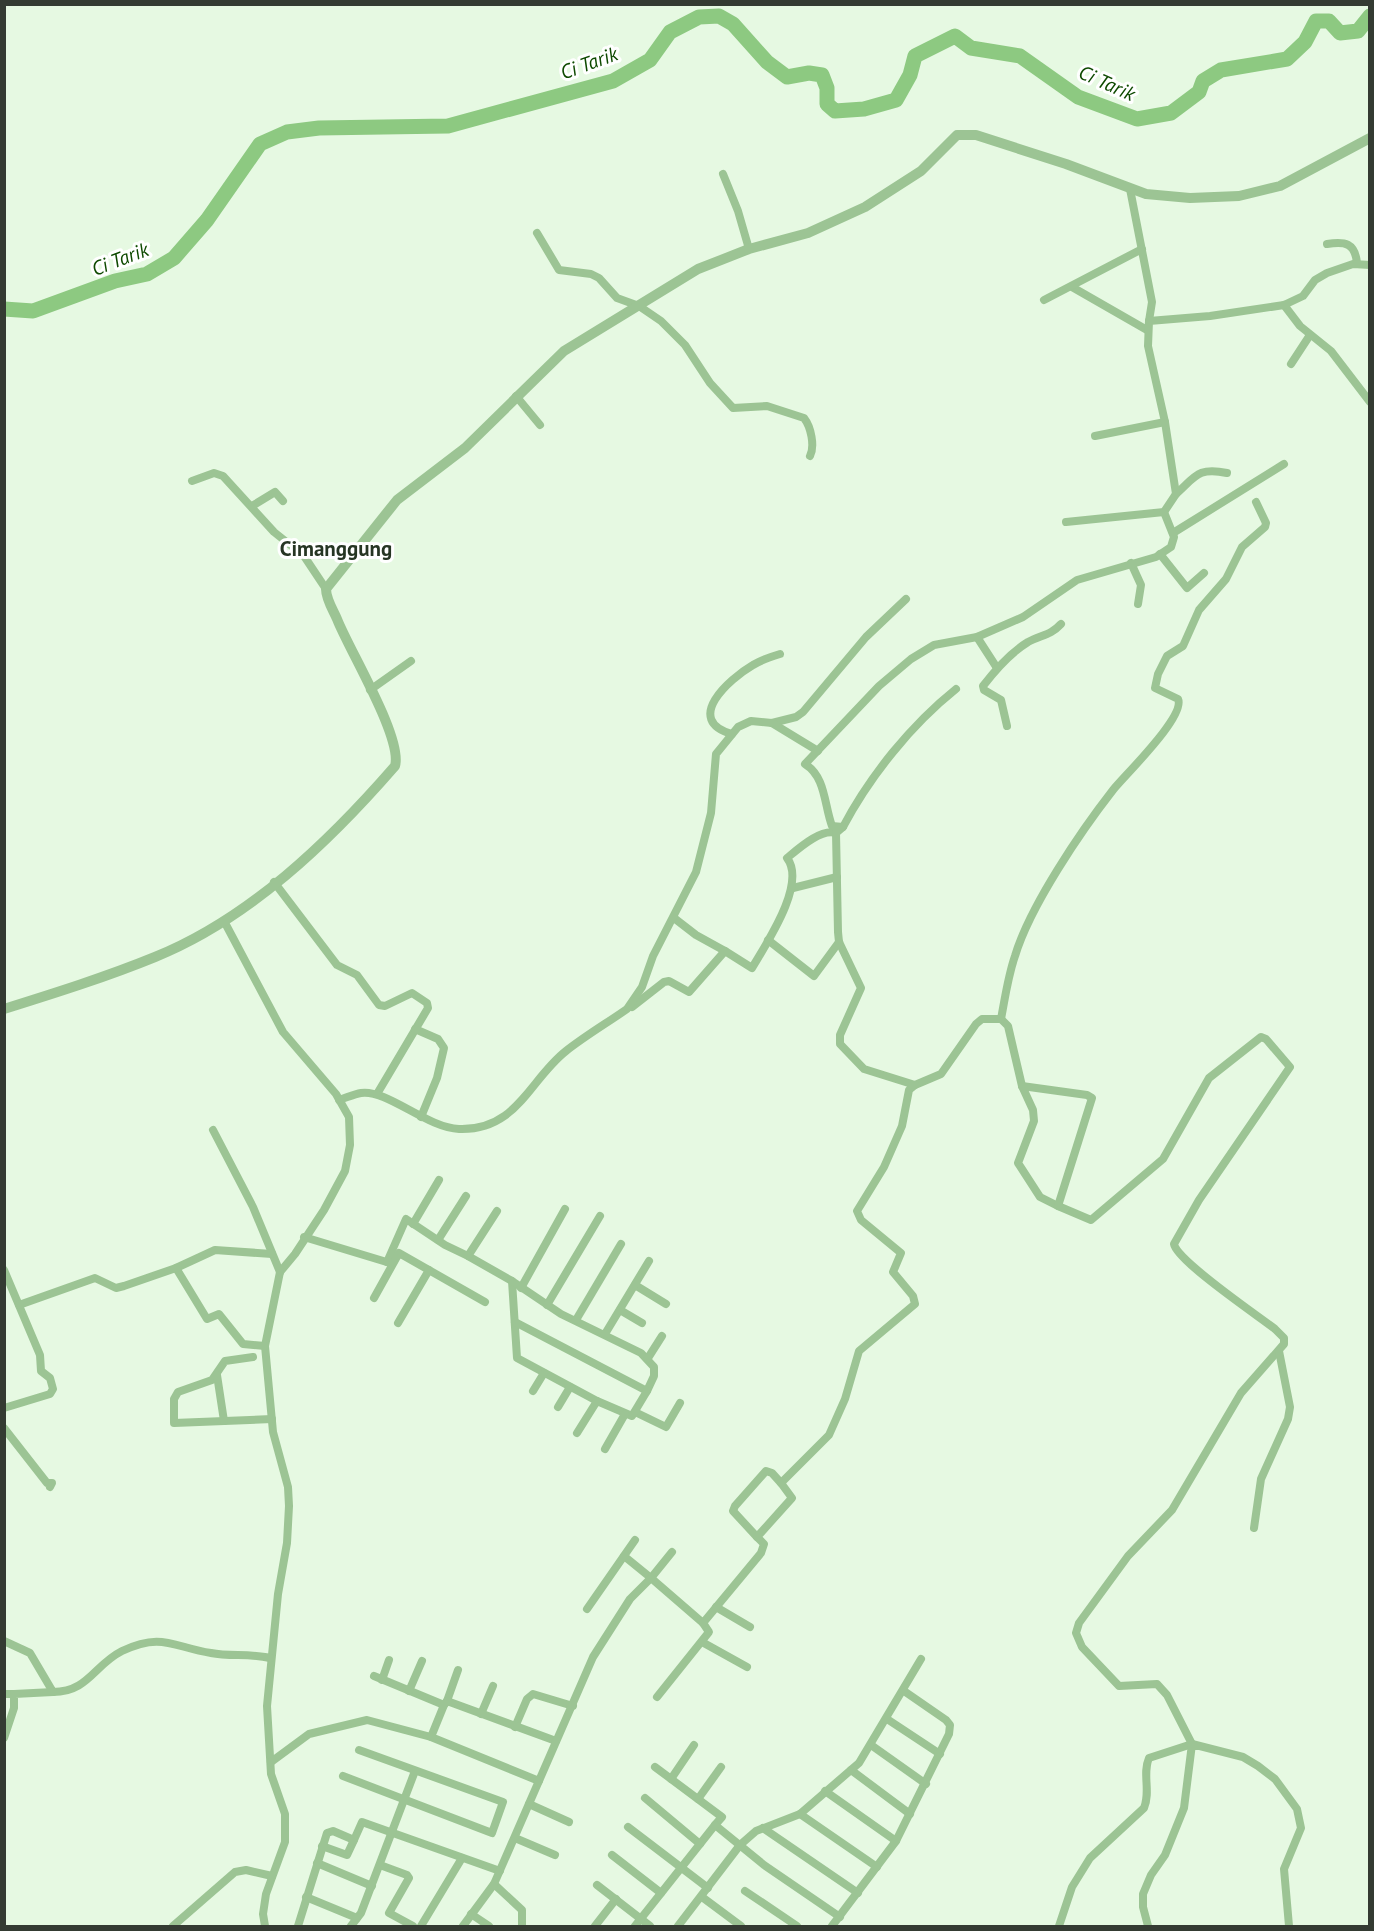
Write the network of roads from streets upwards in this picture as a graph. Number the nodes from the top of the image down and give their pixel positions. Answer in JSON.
{"nodes":[{"id":1,"x":1369,"y":138,"type":"edge"},
{"id":2,"x":723,"y":174,"type":"dead end"},
{"id":3,"x":1130,"y":189,"type":"junction"},
{"id":4,"x":537,"y":233,"type":"dead end"},
{"id":5,"x":1328,"y":244,"type":"dead end"},
{"id":6,"x":748,"y":249,"type":"junction"},
{"id":7,"x":1142,"y":249,"type":"junction"},
{"id":8,"x":1356,"y":261,"type":"junction"},
{"id":9,"x":1370,"y":266,"type":"edge"},
{"id":10,"x":1077,"y":284,"type":"junction"},
{"id":11,"x":1044,"y":300,"type":"dead end"},
{"id":12,"x":1284,"y":305,"type":"junction"},
{"id":13,"x":639,"y":306,"type":"junction"},
{"id":14,"x":1148,"y":326,"type":"junction"},
{"id":15,"x":1311,"y":335,"type":"junction"},
{"id":16,"x":1291,"y":364,"type":"dead end"},
{"id":17,"x":516,"y":396,"type":"junction"},
{"id":18,"x":1370,"y":402,"type":"edge"},
{"id":19,"x":1165,"y":422,"type":"junction"},
{"id":20,"x":540,"y":424,"type":"dead end"},
{"id":21,"x":1095,"y":436,"type":"dead end"},
{"id":22,"x":810,"y":456,"type":"dead end"},
{"id":23,"x":1284,"y":464,"type":"dead end"},
{"id":24,"x":1227,"y":473,"type":"dead end"},
{"id":25,"x":192,"y":481,"type":"dead end"},
{"id":26,"x":1176,"y":494,"type":"junction"},
{"id":27,"x":283,"y":501,"type":"dead end"},
{"id":28,"x":1256,"y":502,"type":"dead end"},
{"id":29,"x":252,"y":506,"type":"junction"},
{"id":30,"x":1164,"y":512,"type":"junction"},
{"id":31,"x":1065,"y":522,"type":"dead end"},
{"id":32,"x":1173,"y":533,"type":"junction"},
{"id":33,"x":1160,"y":554,"type":"junction"},
{"id":34,"x":1131,"y":563,"type":"junction"},
{"id":35,"x":1203,"y":573,"type":"dead end"},
{"id":36,"x":326,"y":588,"type":"junction"},
{"id":37,"x":906,"y":599,"type":"dead end"},
{"id":38,"x":1138,"y":604,"type":"dead end"},
{"id":39,"x":1061,"y":624,"type":"dead end"},
{"id":40,"x":977,"y":637,"type":"junction"},
{"id":41,"x":780,"y":654,"type":"dead end"},
{"id":42,"x":411,"y":662,"type":"dead end"},
{"id":43,"x":997,"y":668,"type":"junction"},
{"id":44,"x":956,"y":688,"type":"dead end"},
{"id":45,"x":370,"y":690,"type":"junction"},
{"id":46,"x":772,"y":723,"type":"junction"},
{"id":47,"x":1007,"y":726,"type":"dead end"},
{"id":48,"x":732,"y":734,"type":"junction"},
{"id":49,"x":818,"y":751,"type":"junction"},
{"id":50,"x":840,"y":830,"type":"junction"},
{"id":51,"x":837,"y":877,"type":"junction"},
{"id":52,"x":274,"y":882,"type":"junction"},
{"id":53,"x":793,"y":888,"type":"junction"},
{"id":54,"x":674,"y":918,"type":"junction"},
{"id":55,"x":224,"y":921,"type":"junction"},
{"id":56,"x":768,"y":940,"type":"junction"},
{"id":57,"x":839,"y":942,"type":"junction"},
{"id":58,"x":725,"y":951,"type":"junction"},
{"id":59,"x":4,"y":1009,"type":"edge"},
{"id":60,"x":627,"y":1009,"type":"junction"},
{"id":61,"x":1001,"y":1019,"type":"junction"},
{"id":62,"x":415,"y":1029,"type":"junction"},
{"id":63,"x":915,"y":1085,"type":"junction"},
{"id":64,"x":1022,"y":1086,"type":"junction"},
{"id":65,"x":377,"y":1094,"type":"junction"},
{"id":66,"x":339,"y":1100,"type":"junction"},
{"id":67,"x":421,"y":1117,"type":"junction"},
{"id":68,"x":213,"y":1130,"type":"dead end"},
{"id":69,"x":440,"y":1180,"type":"dead end"},
{"id":70,"x":466,"y":1196,"type":"dead end"},
{"id":71,"x":1058,"y":1206,"type":"junction"},
{"id":72,"x":565,"y":1209,"type":"dead end"},
{"id":73,"x":497,"y":1210,"type":"dead end"},
{"id":74,"x":600,"y":1216,"type":"dead end"},
{"id":75,"x":413,"y":1224,"type":"junction"},
{"id":76,"x":304,"y":1237,"type":"junction"},
{"id":77,"x":438,"y":1240,"type":"junction"},
{"id":78,"x":621,"y":1244,"type":"dead end"},
{"id":79,"x":272,"y":1254,"type":"junction"},
{"id":80,"x":468,"y":1256,"type":"junction"},
{"id":81,"x":649,"y":1262,"type":"dead end"},
{"id":82,"x":390,"y":1263,"type":"junction"},
{"id":83,"x":176,"y":1268,"type":"junction"},
{"id":84,"x":4,"y":1270,"type":"edge"},
{"id":85,"x":429,"y":1270,"type":"junction"},
{"id":86,"x":280,"y":1272,"type":"junction"},
{"id":87,"x":512,"y":1281,"type":"junction"},
{"id":88,"x":635,"y":1285,"type":"junction"},
{"id":89,"x":521,"y":1288,"type":"junction"},
{"id":90,"x":374,"y":1298,"type":"dead end"},
{"id":91,"x":485,"y":1302,"type":"dead end"},
{"id":92,"x":666,"y":1304,"type":"dead end"},
{"id":93,"x":19,"y":1305,"type":"junction"},
{"id":94,"x":547,"y":1305,"type":"junction"},
{"id":95,"x":620,"y":1310,"type":"junction"},
{"id":96,"x":576,"y":1320,"type":"junction"},
{"id":97,"x":515,"y":1322,"type":"junction"},
{"id":98,"x":398,"y":1323,"type":"dead end"},
{"id":99,"x":642,"y":1323,"type":"dead end"},
{"id":100,"x":605,"y":1334,"type":"junction"},
{"id":101,"x":662,"y":1336,"type":"dead end"},
{"id":102,"x":265,"y":1346,"type":"junction"},
{"id":103,"x":1279,"y":1351,"type":"junction"},
{"id":104,"x":253,"y":1357,"type":"dead end"},
{"id":105,"x":648,"y":1358,"type":"junction"},
{"id":106,"x":544,"y":1373,"type":"junction"},
{"id":107,"x":217,"y":1375,"type":"junction"},
{"id":108,"x":570,"y":1387,"type":"junction"},
{"id":109,"x":533,"y":1391,"type":"dead end"},
{"id":110,"x":647,"y":1391,"type":"junction"},
{"id":111,"x":597,"y":1401,"type":"junction"},
{"id":112,"x":680,"y":1402,"type":"dead end"},
{"id":113,"x":558,"y":1407,"type":"dead end"},
{"id":114,"x":4,"y":1408,"type":"edge"},
{"id":115,"x":635,"y":1412,"type":"junction"},
{"id":116,"x":625,"y":1414,"type":"junction"},
{"id":117,"x":272,"y":1419,"type":"junction"},
{"id":118,"x":224,"y":1421,"type":"junction"},
{"id":119,"x":4,"y":1428,"type":"edge"},
{"id":120,"x":578,"y":1433,"type":"dead end"},
{"id":121,"x":605,"y":1449,"type":"dead end"},
{"id":122,"x":781,"y":1483,"type":"junction"},
{"id":123,"x":50,"y":1487,"type":"dead end"},
{"id":124,"x":1254,"y":1528,"type":"dead end"},
{"id":125,"x":757,"y":1537,"type":"junction"},
{"id":126,"x":635,"y":1540,"type":"dead end"},
{"id":127,"x":672,"y":1552,"type":"dead end"},
{"id":128,"x":624,"y":1556,"type":"junction"},
{"id":129,"x":651,"y":1578,"type":"junction"},
{"id":130,"x":716,"y":1607,"type":"junction"},
{"id":131,"x":587,"y":1609,"type":"dead end"},
{"id":132,"x":703,"y":1623,"type":"junction"},
{"id":133,"x":750,"y":1627,"type":"dead end"},
{"id":134,"x":4,"y":1641,"type":"edge"},
{"id":135,"x":702,"y":1642,"type":"junction"},
{"id":136,"x":270,"y":1658,"type":"junction"},
{"id":137,"x":921,"y":1659,"type":"dead end"},
{"id":138,"x":389,"y":1660,"type":"dead end"},
{"id":139,"x":422,"y":1661,"type":"dead end"},
{"id":140,"x":747,"y":1667,"type":"dead end"},
{"id":141,"x":458,"y":1670,"type":"dead end"},
{"id":142,"x":493,"y":1686,"type":"dead end"},
{"id":143,"x":409,"y":1691,"type":"junction"},
{"id":144,"x":904,"y":1691,"type":"junction"},
{"id":145,"x":53,"y":1692,"type":"junction"},
{"id":146,"x":4,"y":1694,"type":"edge"},
{"id":147,"x":14,"y":1694,"type":"junction"},
{"id":148,"x":657,"y":1697,"type":"dead end"},
{"id":149,"x":445,"y":1703,"type":"junction"},
{"id":150,"x":573,"y":1706,"type":"junction"},
{"id":151,"x":481,"y":1714,"type":"junction"},
{"id":152,"x":887,"y":1719,"type":"junction"},
{"id":153,"x":515,"y":1727,"type":"junction"},
{"id":154,"x":4,"y":1737,"type":"edge"},
{"id":155,"x":431,"y":1737,"type":"junction"},
{"id":156,"x":556,"y":1741,"type":"junction"},
{"id":157,"x":1192,"y":1744,"type":"junction"},
{"id":158,"x":694,"y":1745,"type":"dead end"},
{"id":159,"x":871,"y":1745,"type":"junction"},
{"id":160,"x":359,"y":1750,"type":"dead end"},
{"id":161,"x":940,"y":1754,"type":"junction"},
{"id":162,"x":270,"y":1762,"type":"junction"},
{"id":163,"x":655,"y":1767,"type":"dead end"},
{"id":164,"x":721,"y":1767,"type":"dead end"},
{"id":165,"x":851,"y":1770,"type":"junction"},
{"id":166,"x":415,"y":1771,"type":"junction"},
{"id":167,"x":344,"y":1776,"type":"dead end"},
{"id":168,"x":671,"y":1779,"type":"junction"},
{"id":169,"x":539,"y":1781,"type":"junction"},
{"id":170,"x":926,"y":1784,"type":"junction"},
{"id":171,"x":825,"y":1791,"type":"junction"},
{"id":172,"x":645,"y":1798,"type":"dead end"},
{"id":173,"x":698,"y":1799,"type":"junction"},
{"id":174,"x":404,"y":1802,"type":"junction"},
{"id":175,"x":529,"y":1804,"type":"junction"},
{"id":176,"x":800,"y":1814,"type":"junction"},
{"id":177,"x":910,"y":1814,"type":"junction"},
{"id":178,"x":569,"y":1822,"type":"dead end"},
{"id":179,"x":715,"y":1825,"type":"junction"},
{"id":180,"x":628,"y":1827,"type":"dead end"},
{"id":181,"x":763,"y":1828,"type":"junction"},
{"id":182,"x":391,"y":1833,"type":"junction"},
{"id":183,"x":514,"y":1838,"type":"junction"},
{"id":184,"x":354,"y":1840,"type":"junction"},
{"id":185,"x":896,"y":1841,"type":"junction"},
{"id":186,"x":700,"y":1844,"type":"junction"},
{"id":187,"x":740,"y":1845,"type":"junction"},
{"id":188,"x":322,"y":1846,"type":"junction"},
{"id":189,"x":555,"y":1855,"type":"dead end"},
{"id":190,"x":612,"y":1855,"type":"dead end"},
{"id":191,"x":462,"y":1858,"type":"junction"},
{"id":192,"x":317,"y":1863,"type":"junction"},
{"id":193,"x":380,"y":1865,"type":"junction"},
{"id":194,"x":682,"y":1867,"type":"junction"},
{"id":195,"x":877,"y":1867,"type":"junction"},
{"id":196,"x":500,"y":1871,"type":"junction"},
{"id":197,"x":272,"y":1876,"type":"junction"},
{"id":198,"x":494,"y":1884,"type":"junction"},
{"id":199,"x":597,"y":1885,"type":"dead end"},
{"id":200,"x":372,"y":1886,"type":"junction"},
{"id":201,"x":708,"y":1888,"type":"junction"},
{"id":202,"x":745,"y":1891,"type":"dead end"},
{"id":203,"x":661,"y":1893,"type":"junction"},
{"id":204,"x":858,"y":1893,"type":"junction"},
{"id":205,"x":306,"y":1897,"type":"junction"},
{"id":206,"x":702,"y":1897,"type":"junction"},
{"id":207,"x":616,"y":1899,"type":"junction"},
{"id":208,"x":471,"y":1914,"type":"junction"},
{"id":209,"x":840,"y":1917,"type":"junction"},
{"id":210,"x":357,"y":1918,"type":"junction"},
{"id":211,"x":638,"y":1923,"type":"edge"},
{"id":212,"x":681,"y":1925,"type":"edge"},
{"id":213,"x":173,"y":1926,"type":"edge"},
{"id":214,"x":265,"y":1926,"type":"edge"},
{"id":215,"x":298,"y":1926,"type":"edge"},
{"id":216,"x":351,"y":1926,"type":"edge"},
{"id":217,"x":413,"y":1926,"type":"edge"},
{"id":218,"x":421,"y":1926,"type":"edge"},
{"id":219,"x":463,"y":1926,"type":"edge"},
{"id":220,"x":489,"y":1926,"type":"edge"},
{"id":221,"x":522,"y":1926,"type":"edge"},
{"id":222,"x":595,"y":1926,"type":"edge"},
{"id":223,"x":650,"y":1926,"type":"edge"},
{"id":224,"x":741,"y":1926,"type":"edge"},
{"id":225,"x":797,"y":1926,"type":"edge"},
{"id":226,"x":832,"y":1926,"type":"edge"},
{"id":227,"x":1059,"y":1926,"type":"edge"},
{"id":228,"x":1148,"y":1926,"type":"edge"},
{"id":229,"x":1289,"y":1926,"type":"edge"}],
"edges":[{"from":1,"to":3,"type":"street"},
{"from":2,"to":6,"type":"street"},
{"from":3,"to":6,"type":"street"},
{"from":3,"to":7,"type":"street"},
{"from":4,"to":13,"type":"street"},
{"from":5,"to":8,"type":"street"},
{"from":6,"to":13,"type":"street"},
{"from":7,"to":10,"type":"street"},
{"from":7,"to":14,"type":"street"},
{"from":8,"to":9,"type":"street"},
{"from":8,"to":12,"type":"street"},
{"from":10,"to":11,"type":"street"},
{"from":10,"to":14,"type":"street"},
{"from":12,"to":14,"type":"street"},
{"from":12,"to":15,"type":"street"},
{"from":13,"to":17,"type":"street"},
{"from":13,"to":22,"type":"street"},
{"from":14,"to":19,"type":"street"},
{"from":15,"to":16,"type":"street"},
{"from":15,"to":18,"type":"street"},
{"from":17,"to":20,"type":"street"},
{"from":17,"to":36,"type":"street"},
{"from":19,"to":21,"type":"street"},
{"from":19,"to":26,"type":"street"},
{"from":23,"to":32,"type":"street"},
{"from":24,"to":26,"type":"street"},
{"from":25,"to":29,"type":"street"},
{"from":26,"to":30,"type":"street"},
{"from":27,"to":29,"type":"street"},
{"from":28,"to":61,"type":"street"},
{"from":29,"to":36,"type":"street"},
{"from":30,"to":31,"type":"street"},
{"from":30,"to":32,"type":"street"},
{"from":32,"to":33,"type":"street"},
{"from":33,"to":34,"type":"street"},
{"from":33,"to":35,"type":"street"},
{"from":34,"to":38,"type":"street"},
{"from":34,"to":40,"type":"street"},
{"from":36,"to":45,"type":"street"},
{"from":37,"to":46,"type":"street"},
{"from":39,"to":43,"type":"street"},
{"from":40,"to":43,"type":"street"},
{"from":40,"to":49,"type":"street"},
{"from":41,"to":48,"type":"street"},
{"from":42,"to":45,"type":"street"},
{"from":43,"to":47,"type":"street"},
{"from":44,"to":50,"type":"street"},
{"from":45,"to":52,"type":"street"},
{"from":46,"to":48,"type":"street"},
{"from":46,"to":49,"type":"street"},
{"from":48,"to":54,"type":"street"},
{"from":49,"to":50,"type":"street"},
{"from":50,"to":51,"type":"street"},
{"from":50,"to":53,"type":"street"},
{"from":51,"to":53,"type":"street"},
{"from":51,"to":57,"type":"street"},
{"from":52,"to":55,"type":"street"},
{"from":52,"to":62,"type":"street"},
{"from":53,"to":56,"type":"street"},
{"from":54,"to":58,"type":"street"},
{"from":54,"to":60,"type":"street"},
{"from":55,"to":59,"type":"street"},
{"from":55,"to":66,"type":"street"},
{"from":56,"to":57,"type":"street"},
{"from":56,"to":58,"type":"street"},
{"from":57,"to":63,"type":"street"},
{"from":58,"to":60,"type":"street"},
{"from":60,"to":67,"type":"street"},
{"from":61,"to":63,"type":"street"},
{"from":61,"to":64,"type":"street"},
{"from":62,"to":65,"type":"street"},
{"from":62,"to":67,"type":"street"},
{"from":63,"to":122,"type":"street"},
{"from":64,"to":71,"type":"street"},
{"from":64,"to":71,"type":"street"},
{"from":65,"to":66,"type":"street"},
{"from":65,"to":67,"type":"street"},
{"from":66,"to":76,"type":"street"},
{"from":68,"to":79,"type":"street"},
{"from":69,"to":75,"type":"street"},
{"from":70,"to":77,"type":"street"},
{"from":71,"to":103,"type":"street"},
{"from":72,"to":89,"type":"street"},
{"from":73,"to":80,"type":"street"},
{"from":74,"to":94,"type":"street"},
{"from":75,"to":77,"type":"street"},
{"from":75,"to":82,"type":"street"},
{"from":76,"to":82,"type":"street"},
{"from":76,"to":86,"type":"street"},
{"from":77,"to":80,"type":"street"},
{"from":78,"to":96,"type":"street"},
{"from":79,"to":83,"type":"street"},
{"from":79,"to":86,"type":"street"},
{"from":80,"to":87,"type":"street"},
{"from":81,"to":88,"type":"street"},
{"from":82,"to":85,"type":"street"},
{"from":82,"to":90,"type":"street"},
{"from":83,"to":93,"type":"street"},
{"from":83,"to":102,"type":"street"},
{"from":84,"to":93,"type":"street"},
{"from":85,"to":91,"type":"street"},
{"from":85,"to":98,"type":"street"},
{"from":86,"to":102,"type":"street"},
{"from":87,"to":89,"type":"street"},
{"from":87,"to":97,"type":"street"},
{"from":88,"to":92,"type":"street"},
{"from":88,"to":95,"type":"street"},
{"from":89,"to":94,"type":"street"},
{"from":93,"to":114,"type":"street"},
{"from":94,"to":96,"type":"street"},
{"from":95,"to":99,"type":"street"},
{"from":95,"to":100,"type":"street"},
{"from":96,"to":100,"type":"street"},
{"from":97,"to":106,"type":"street"},
{"from":97,"to":110,"type":"street"},
{"from":100,"to":105,"type":"street"},
{"from":101,"to":105,"type":"street"},
{"from":102,"to":117,"type":"street"},
{"from":103,"to":124,"type":"street"},
{"from":103,"to":157,"type":"street"},
{"from":104,"to":107,"type":"street"},
{"from":105,"to":110,"type":"street"},
{"from":106,"to":108,"type":"street"},
{"from":106,"to":109,"type":"street"},
{"from":107,"to":118,"type":"street"},
{"from":107,"to":118,"type":"street"},
{"from":108,"to":111,"type":"street"},
{"from":108,"to":113,"type":"street"},
{"from":110,"to":115,"type":"street"},
{"from":111,"to":116,"type":"street"},
{"from":111,"to":120,"type":"street"},
{"from":112,"to":115,"type":"street"},
{"from":115,"to":116,"type":"street"},
{"from":116,"to":121,"type":"street"},
{"from":117,"to":118,"type":"street"},
{"from":117,"to":136,"type":"street"},
{"from":119,"to":123,"type":"street"},
{"from":122,"to":125,"type":"street"},
{"from":122,"to":125,"type":"street"},
{"from":125,"to":130,"type":"street"},
{"from":126,"to":128,"type":"street"},
{"from":127,"to":129,"type":"street"},
{"from":128,"to":129,"type":"street"},
{"from":128,"to":131,"type":"street"},
{"from":129,"to":132,"type":"street"},
{"from":129,"to":150,"type":"street"},
{"from":130,"to":132,"type":"street"},
{"from":130,"to":133,"type":"street"},
{"from":132,"to":135,"type":"street"},
{"from":134,"to":145,"type":"street"},
{"from":135,"to":140,"type":"street"},
{"from":135,"to":148,"type":"street"},
{"from":136,"to":145,"type":"street"},
{"from":136,"to":162,"type":"street"},
{"from":137,"to":144,"type":"street"},
{"from":138,"to":143,"type":"street"},
{"from":139,"to":143,"type":"street"},
{"from":141,"to":149,"type":"street"},
{"from":142,"to":151,"type":"street"},
{"from":143,"to":149,"type":"street"},
{"from":144,"to":152,"type":"street"},
{"from":144,"to":161,"type":"street"},
{"from":145,"to":147,"type":"street"},
{"from":146,"to":147,"type":"street"},
{"from":147,"to":154,"type":"street"},
{"from":149,"to":151,"type":"street"},
{"from":149,"to":155,"type":"street"},
{"from":150,"to":153,"type":"street"},
{"from":150,"to":156,"type":"street"},
{"from":151,"to":153,"type":"street"},
{"from":152,"to":159,"type":"street"},
{"from":152,"to":161,"type":"street"},
{"from":153,"to":156,"type":"street"},
{"from":155,"to":162,"type":"street"},
{"from":155,"to":169,"type":"street"},
{"from":156,"to":169,"type":"street"},
{"from":157,"to":227,"type":"street"},
{"from":157,"to":228,"type":"street"},
{"from":157,"to":229,"type":"street"},
{"from":158,"to":168,"type":"street"},
{"from":159,"to":165,"type":"street"},
{"from":159,"to":170,"type":"street"},
{"from":160,"to":166,"type":"street"},
{"from":161,"to":170,"type":"street"},
{"from":162,"to":197,"type":"street"},
{"from":163,"to":168,"type":"street"},
{"from":164,"to":173,"type":"street"},
{"from":165,"to":171,"type":"street"},
{"from":165,"to":177,"type":"street"},
{"from":166,"to":174,"type":"street"},
{"from":166,"to":174,"type":"street"},
{"from":167,"to":174,"type":"street"},
{"from":168,"to":173,"type":"street"},
{"from":169,"to":175,"type":"street"},
{"from":170,"to":177,"type":"street"},
{"from":171,"to":176,"type":"street"},
{"from":171,"to":185,"type":"street"},
{"from":172,"to":186,"type":"street"},
{"from":173,"to":179,"type":"street"},
{"from":174,"to":182,"type":"street"},
{"from":175,"to":178,"type":"street"},
{"from":175,"to":183,"type":"street"},
{"from":176,"to":181,"type":"street"},
{"from":176,"to":195,"type":"street"},
{"from":177,"to":185,"type":"street"},
{"from":179,"to":186,"type":"street"},
{"from":179,"to":187,"type":"street"},
{"from":180,"to":194,"type":"street"},
{"from":181,"to":187,"type":"street"},
{"from":181,"to":204,"type":"street"},
{"from":182,"to":184,"type":"street"},
{"from":182,"to":191,"type":"street"},
{"from":182,"to":193,"type":"street"},
{"from":183,"to":189,"type":"street"},
{"from":183,"to":196,"type":"street"},
{"from":184,"to":188,"type":"street"},
{"from":184,"to":188,"type":"street"},
{"from":185,"to":195,"type":"street"},
{"from":186,"to":194,"type":"street"},
{"from":187,"to":201,"type":"street"},
{"from":187,"to":209,"type":"street"},
{"from":188,"to":192,"type":"street"},
{"from":190,"to":203,"type":"street"},
{"from":191,"to":196,"type":"street"},
{"from":191,"to":218,"type":"street"},
{"from":192,"to":200,"type":"street"},
{"from":192,"to":205,"type":"street"},
{"from":193,"to":200,"type":"street"},
{"from":193,"to":217,"type":"street"},
{"from":194,"to":201,"type":"street"},
{"from":194,"to":203,"type":"street"},
{"from":195,"to":204,"type":"street"},
{"from":196,"to":198,"type":"street"},
{"from":197,"to":213,"type":"street"},
{"from":197,"to":214,"type":"street"},
{"from":198,"to":208,"type":"street"},
{"from":198,"to":221,"type":"street"},
{"from":199,"to":207,"type":"street"},
{"from":200,"to":210,"type":"street"},
{"from":201,"to":206,"type":"street"},
{"from":202,"to":225,"type":"street"},
{"from":203,"to":211,"type":"street"},
{"from":204,"to":209,"type":"street"},
{"from":205,"to":210,"type":"street"},
{"from":205,"to":215,"type":"street"},
{"from":206,"to":212,"type":"street"},
{"from":206,"to":224,"type":"street"},
{"from":207,"to":211,"type":"street"},
{"from":207,"to":222,"type":"street"},
{"from":208,"to":219,"type":"street"},
{"from":208,"to":220,"type":"street"},
{"from":209,"to":226,"type":"street"},
{"from":210,"to":216,"type":"street"},
{"from":211,"to":223,"type":"street"}]}
